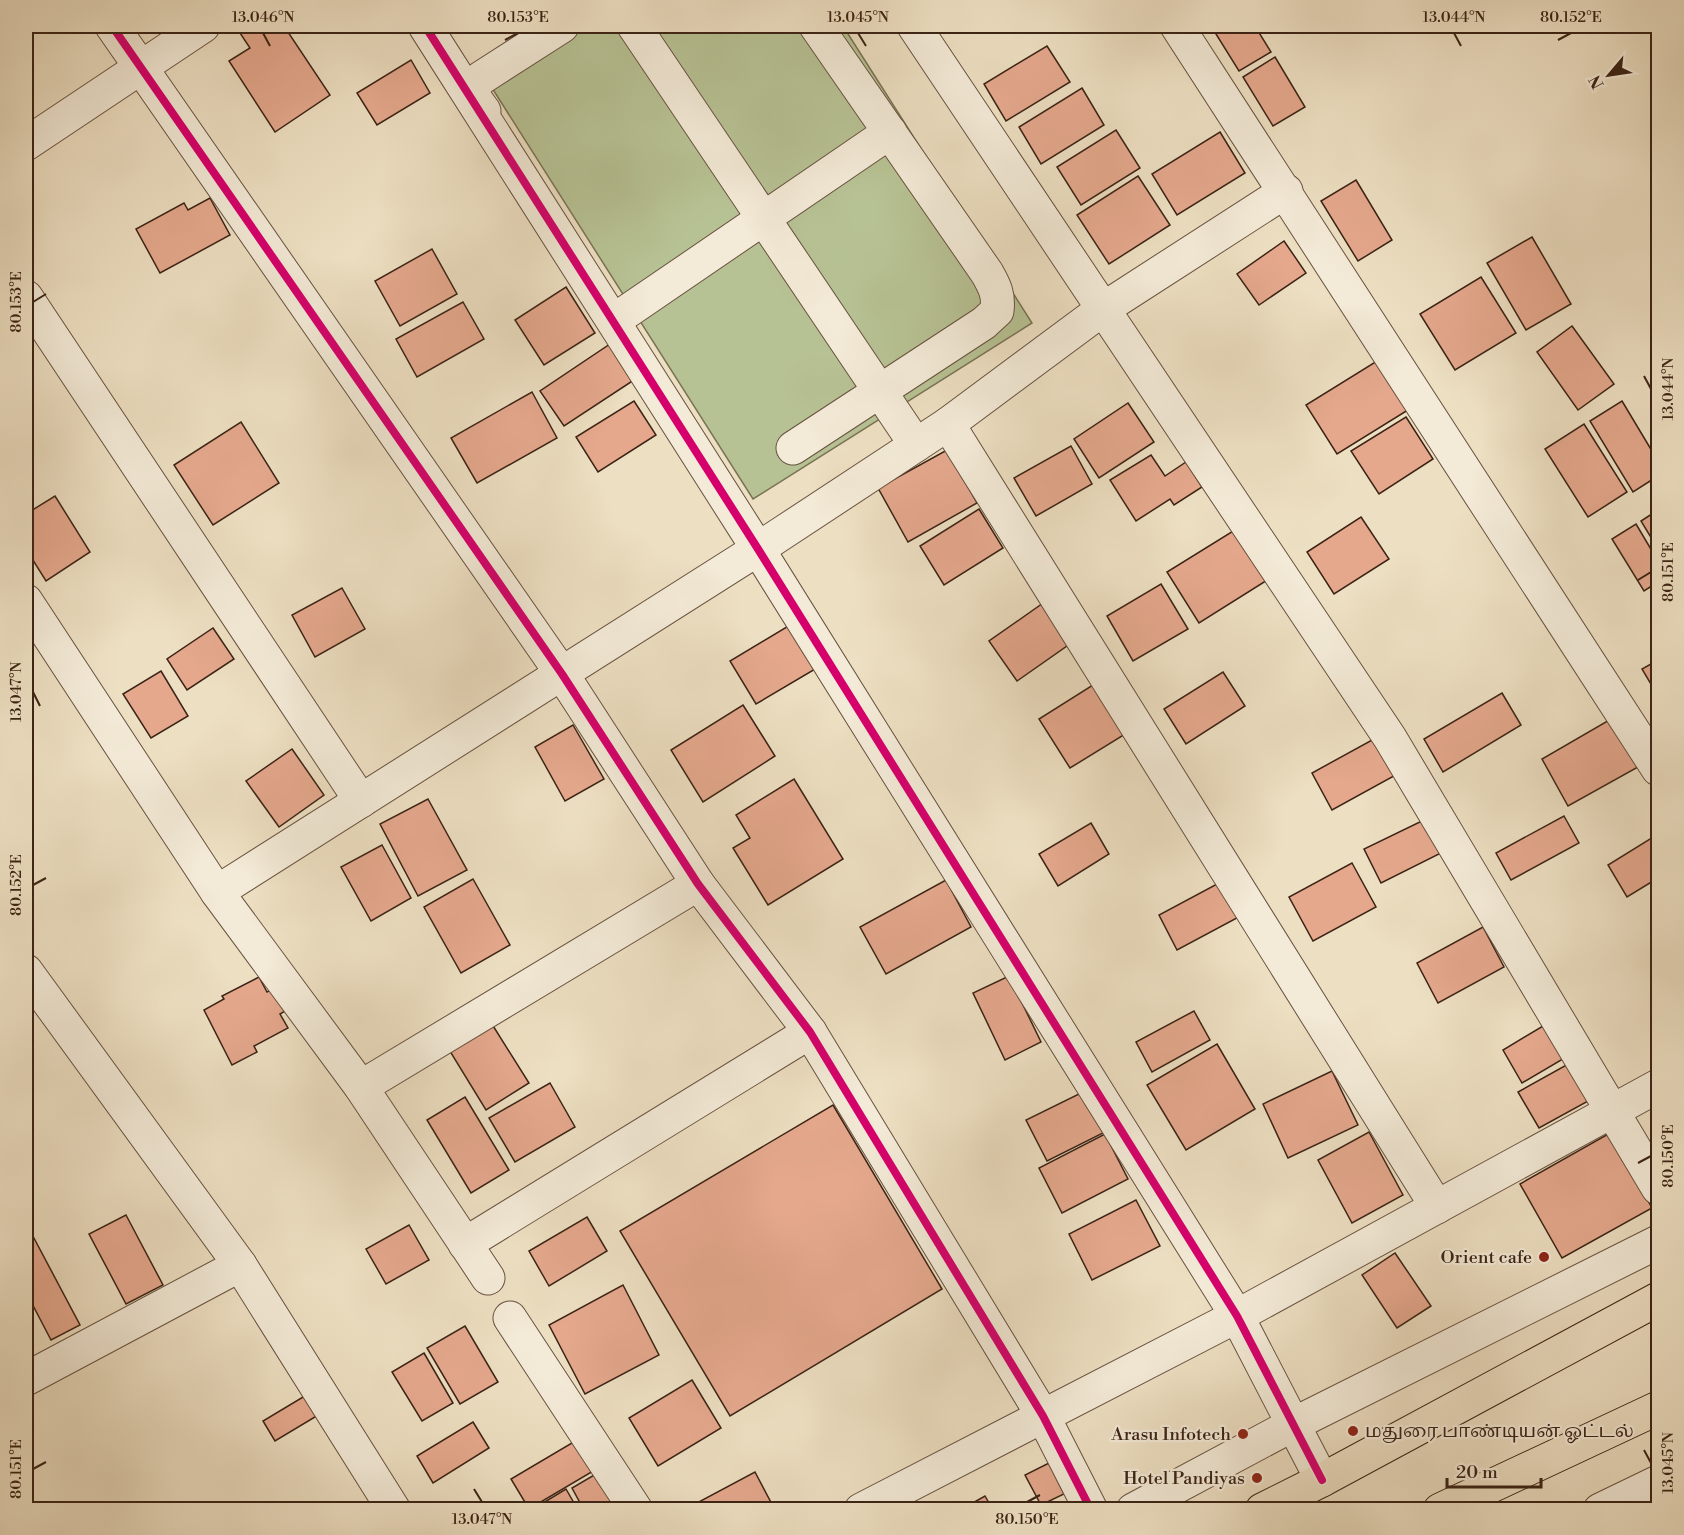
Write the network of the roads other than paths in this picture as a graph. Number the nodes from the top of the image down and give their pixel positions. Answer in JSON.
{"nodes":[{"id":1,"x":112,"y":26,"type":"edge"},
{"id":2,"x":203,"y":26,"type":"edge"},
{"id":3,"x":425,"y":26,"type":"edge"},
{"id":4,"x":562,"y":26,"type":"edge"},
{"id":5,"x":634,"y":26,"type":"edge"},
{"id":6,"x":816,"y":26,"type":"edge"},
{"id":7,"x":914,"y":26,"type":"edge"},
{"id":8,"x":1177,"y":26,"type":"edge"},
{"id":9,"x":140,"y":67,"type":"junction"},
{"id":10,"x":890,"y":132,"type":"junction"},
{"id":11,"x":26,"y":144,"type":"edge"},
{"id":12,"x":1286,"y":191,"type":"junction"},
{"id":13,"x":764,"y":218,"type":"junction"},
{"id":14,"x":26,"y":297,"type":"edge"},
{"id":15,"x":1103,"y":309,"type":"junction"},
{"id":16,"x":619,"y":317,"type":"junction"},
{"id":17,"x":880,"y":391,"type":"junction"},
{"id":18,"x":948,"y":424,"type":"junction"},
{"id":19,"x":916,"y":445,"type":"junction"},
{"id":20,"x":793,"y":448,"type":"dead end"},
{"id":21,"x":721,"y":471,"type":"dead end"},
{"id":22,"x":758,"y":549,"type":"junction"},
{"id":23,"x":26,"y":601,"type":"edge"},
{"id":24,"x":562,"y":674,"type":"junction"},
{"id":25,"x":1659,"y":769,"type":"edge"},
{"id":26,"x":361,"y":801,"type":"junction"},
{"id":27,"x":698,"y":884,"type":"junction"},
{"id":28,"x":217,"y":892,"type":"junction"},
{"id":29,"x":26,"y":971,"type":"edge"},
{"id":30,"x":810,"y":1032,"type":"junction"},
{"id":31,"x":1659,"y":1086,"type":"edge"},
{"id":32,"x":361,"y":1087,"type":"junction"},
{"id":33,"x":1613,"y":1110,"type":"junction"},
{"id":34,"x":1659,"y":1188,"type":"edge"},
{"id":35,"x":1437,"y":1207,"type":"junction"},
{"id":36,"x":1659,"y":1242,"type":"edge"},
{"id":37,"x":465,"y":1244,"type":"junction"},
{"id":38,"x":240,"y":1265,"type":"junction"},
{"id":39,"x":488,"y":1278,"type":"dead end"},
{"id":40,"x":1659,"y":1299,"type":"edge"},
{"id":41,"x":1237,"y":1316,"type":"junction"},
{"id":42,"x":510,"y":1318,"type":"dead end"},
{"id":43,"x":26,"y":1380,"type":"edge"},
{"id":44,"x":1659,"y":1408,"type":"edge"},
{"id":45,"x":1043,"y":1416,"type":"junction"},
{"id":46,"x":1294,"y":1424,"type":"junction"},
{"id":47,"x":1322,"y":1480,"type":"junction"},
{"id":48,"x":1659,"y":1482,"type":"edge"},
{"id":49,"x":394,"y":1509,"type":"edge"},
{"id":50,"x":636,"y":1509,"type":"edge"},
{"id":51,"x":861,"y":1509,"type":"edge"},
{"id":52,"x":1091,"y":1509,"type":"edge"},
{"id":53,"x":1133,"y":1509,"type":"edge"},
{"id":54,"x":1262,"y":1509,"type":"edge"},
{"id":55,"x":1440,"y":1509,"type":"edge"},
{"id":56,"x":1600,"y":1509,"type":"edge"}],
"edges":[{"from":1,"to":9,"type":"street"},
{"from":2,"to":9,"type":"street"},
{"from":3,"to":22,"type":"street"},
{"from":4,"to":16,"type":"street"},
{"from":5,"to":13,"type":"street"},
{"from":6,"to":10,"type":"street"},
{"from":7,"to":15,"type":"street"},
{"from":8,"to":12,"type":"street"},
{"from":9,"to":11,"type":"street"},
{"from":9,"to":24,"type":"street"},
{"from":10,"to":13,"type":"street"},
{"from":10,"to":17,"type":"street"},
{"from":12,"to":15,"type":"street"},
{"from":12,"to":25,"type":"street"},
{"from":13,"to":16,"type":"street"},
{"from":13,"to":17,"type":"street"},
{"from":14,"to":26,"type":"street"},
{"from":15,"to":18,"type":"street"},
{"from":15,"to":33,"type":"street"},
{"from":16,"to":21,"type":"street"},
{"from":17,"to":19,"type":"street"},
{"from":17,"to":20,"type":"street"},
{"from":18,"to":19,"type":"street"},
{"from":18,"to":35,"type":"street"},
{"from":19,"to":22,"type":"street"},
{"from":22,"to":24,"type":"street"},
{"from":22,"to":41,"type":"street"},
{"from":23,"to":28,"type":"street"},
{"from":24,"to":26,"type":"street"},
{"from":24,"to":27,"type":"street"},
{"from":26,"to":28,"type":"street"},
{"from":27,"to":30,"type":"street"},
{"from":27,"to":32,"type":"street"},
{"from":28,"to":32,"type":"street"},
{"from":29,"to":38,"type":"street"},
{"from":30,"to":37,"type":"street"},
{"from":30,"to":45,"type":"street"},
{"from":31,"to":33,"type":"street"},
{"from":32,"to":37,"type":"street"},
{"from":33,"to":34,"type":"street"},
{"from":33,"to":35,"type":"street"},
{"from":35,"to":41,"type":"street"},
{"from":36,"to":46,"type":"street"},
{"from":37,"to":39,"type":"street"},
{"from":38,"to":43,"type":"street"},
{"from":38,"to":49,"type":"street"},
{"from":40,"to":47,"type":"highway"},
{"from":41,"to":45,"type":"street"},
{"from":41,"to":46,"type":"street"},
{"from":42,"to":50,"type":"street"},
{"from":44,"to":55,"type":"highway"},
{"from":45,"to":51,"type":"street"},
{"from":45,"to":52,"type":"street"},
{"from":46,"to":47,"type":"street"},
{"from":46,"to":53,"type":"street"},
{"from":47,"to":54,"type":"highway"},
{"from":48,"to":56,"type":"street"}]}
